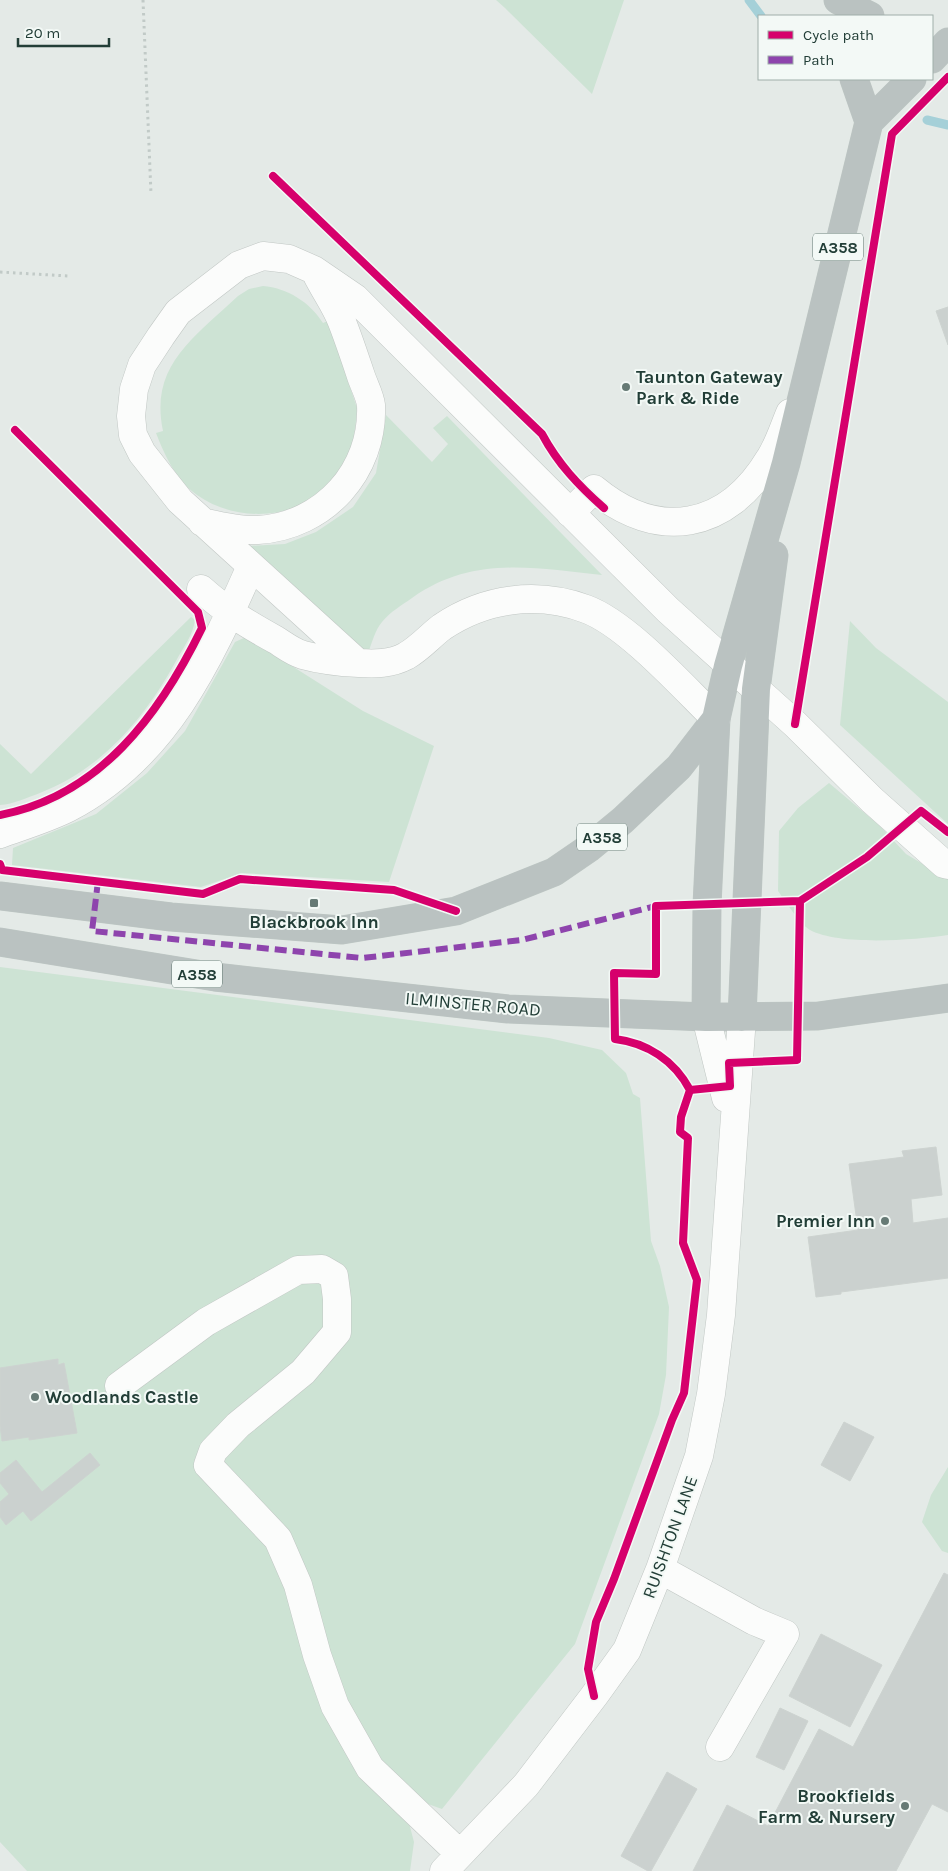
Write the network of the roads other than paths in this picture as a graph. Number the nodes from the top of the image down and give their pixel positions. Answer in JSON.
{"nodes":[{"id":1,"x":826,"y":0,"type":"edge"},
{"id":2,"x":838,"y":0,"type":"edge"},
{"id":3,"x":832,"y":15,"type":"edge"},
{"id":4,"x":868,"y":15,"type":"edge"},
{"id":5,"x":933,"y":30,"type":"edge"},
{"id":6,"x":948,"y":32,"type":"edge"},
{"id":7,"x":948,"y":42,"type":"edge"},
{"id":8,"x":933,"y":58,"type":"edge"},
{"id":9,"x":854,"y":80,"type":"edge"},
{"id":10,"x":911,"y":80,"type":"edge"},
{"id":11,"x":869,"y":122,"type":"junction"},
{"id":12,"x":314,"y":270,"type":"junction"},
{"id":13,"x":807,"y":372,"type":"junction"},
{"id":14,"x":786,"y":464,"type":"junction"},
{"id":15,"x":570,"y":513,"type":"junction"},
{"id":16,"x":202,"y":522,"type":"junction"},
{"id":17,"x":250,"y":566,"type":"junction"},
{"id":18,"x":201,"y":589,"type":"dead end"},
{"id":19,"x":229,"y":614,"type":"junction"},
{"id":20,"x":358,"y":663,"type":"junction"},
{"id":21,"x":728,"y":666,"type":"junction"},
{"id":22,"x":756,"y":689,"type":"junction"},
{"id":23,"x":716,"y":719,"type":"junction"},
{"id":24,"x":0,"y":834,"type":"edge"},
{"id":25,"x":948,"y":865,"type":"edge"},
{"id":26,"x":0,"y":896,"type":"edge"},
{"id":27,"x":0,"y":942,"type":"edge"},
{"id":28,"x":948,"y":998,"type":"edge"},
{"id":29,"x":706,"y":1017,"type":"junction"},
{"id":30,"x":742,"y":1017,"type":"junction"},
{"id":31,"x":732,"y":1136,"type":"junction"},
{"id":32,"x":119,"y":1386,"type":"dead end"},
{"id":33,"x":660,"y":1569,"type":"junction"},
{"id":34,"x":720,"y":1747,"type":"dead end"},
{"id":35,"x":452,"y":1862,"type":"edge"}],
"edges":[{"from":1,"to":3,"type":"highway"},
{"from":2,"to":4,"type":"highway"},
{"from":5,"to":6,"type":"highway"},
{"from":7,"to":8,"type":"highway"},
{"from":9,"to":11,"type":"highway"},
{"from":10,"to":11,"type":"highway"},
{"from":11,"to":13,"type":"highway","number":"A358"},
{"from":12,"to":15,"type":"street"},
{"from":12,"to":16,"type":"street"},
{"from":12,"to":16,"type":"street"},
{"from":13,"to":14,"type":"highway","number":"A358"},
{"from":13,"to":15,"type":"street"},
{"from":14,"to":21,"type":"highway","number":"A358"},
{"from":14,"to":22,"type":"highway","number":"A358"},
{"from":15,"to":21,"type":"street"},
{"from":16,"to":17,"type":"street"},
{"from":17,"to":19,"type":"street"},
{"from":17,"to":20,"type":"street"},
{"from":18,"to":19,"type":"street"},
{"from":19,"to":20,"type":"street"},
{"from":19,"to":24,"type":"street"},
{"from":20,"to":23,"type":"street"},
{"from":21,"to":22,"type":"street"},
{"from":21,"to":23,"type":"highway","number":"A358"},
{"from":22,"to":25,"type":"street"},
{"from":22,"to":30,"type":"highway","number":"A358"},
{"from":23,"to":26,"type":"highway","number":"A358"},
{"from":23,"to":29,"type":"highway","number":"A358"},
{"from":27,"to":29,"type":"highway","name":"ILMINSTER ROAD","number":"A358"},
{"from":28,"to":30,"type":"highway","name":"ILMINSTER ROAD","number":"A358"},
{"from":29,"to":30,"type":"highway","name":"ILMINSTER ROAD","number":"A358"},
{"from":29,"to":31,"type":"street","name":"RUISHTON LANE"},
{"from":30,"to":31,"type":"street","name":"RUISHTON LANE"},
{"from":31,"to":33,"type":"street","name":"RUISHTON LANE"},
{"from":32,"to":35,"type":"street"},
{"from":33,"to":34,"type":"street"},
{"from":33,"to":35,"type":"street","name":"RUISHTON LANE"}]}
